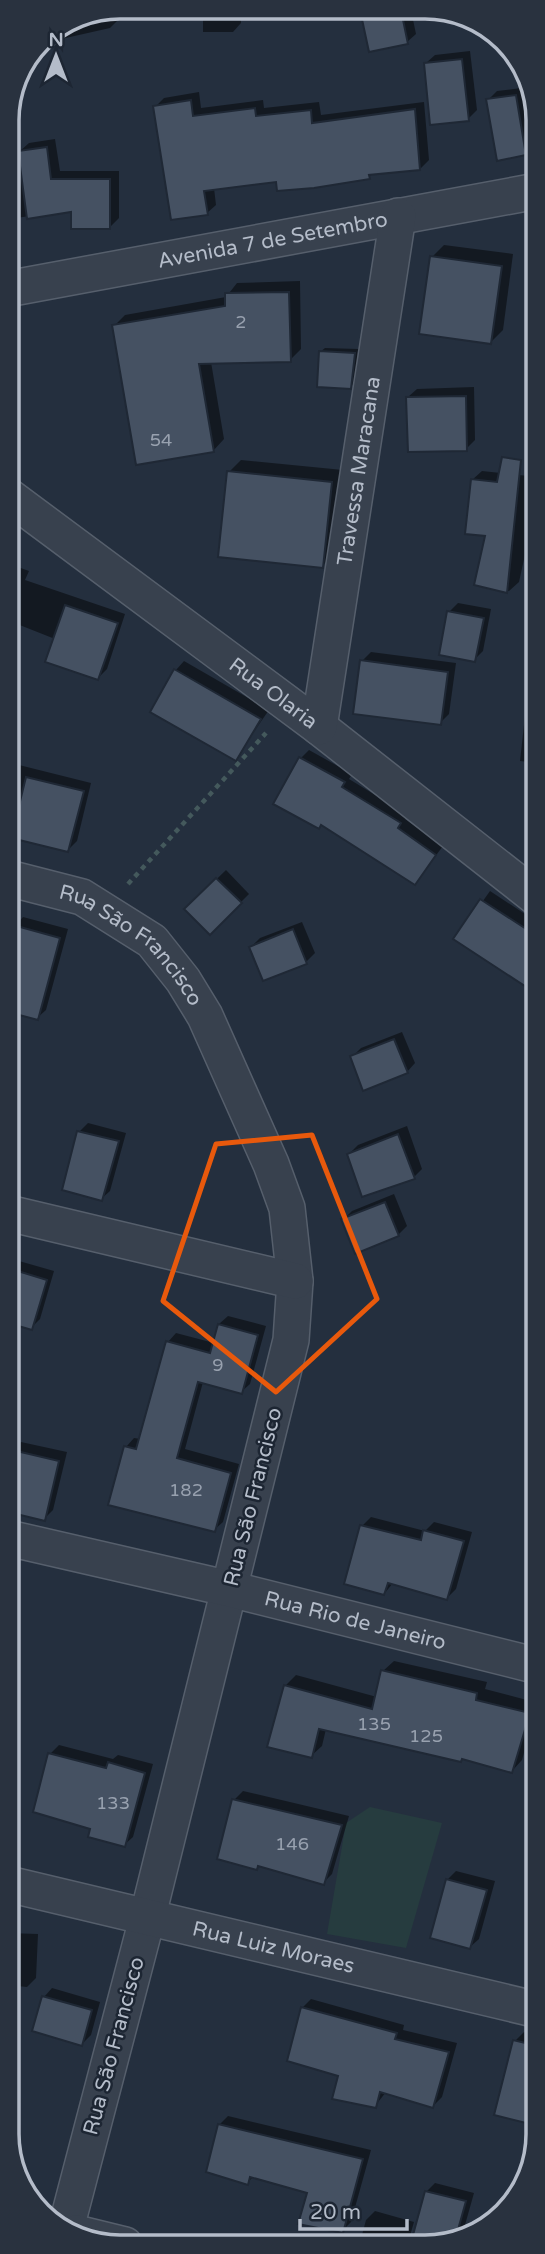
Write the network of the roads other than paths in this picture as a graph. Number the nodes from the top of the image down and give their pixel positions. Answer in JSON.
{"nodes":[{"id":1,"x":526,"y":193,"type":"edge"},
{"id":2,"x":398,"y":216,"type":"junction"},
{"id":3,"x":19,"y":287,"type":"edge"},
{"id":4,"x":19,"y":504,"type":"edge"},
{"id":5,"x":319,"y":727,"type":"junction"},
{"id":6,"x":19,"y":881,"type":"edge"},
{"id":7,"x":526,"y":889,"type":"edge"},
{"id":8,"x":19,"y":1216,"type":"edge"},
{"id":9,"x":295,"y":1281,"type":"junction"},
{"id":10,"x":19,"y":1541,"type":"edge"},
{"id":11,"x":230,"y":1589,"type":"junction"},
{"id":12,"x":526,"y":1663,"type":"edge"},
{"id":13,"x":19,"y":1887,"type":"edge"},
{"id":14,"x":147,"y":1919,"type":"junction"},
{"id":15,"x":526,"y":2007,"type":"edge"},
{"id":16,"x":68,"y":2220,"type":"edge"}],
"edges":[{"from":1,"to":2,"type":"street","name":"Avenida 7 de Setembro"},
{"from":2,"to":3,"type":"street","name":"Avenida 7 de Setembro"},
{"from":2,"to":5,"type":"street","name":"Travessa Maracana"},
{"from":4,"to":5,"type":"street","name":"Rua Olaria"},
{"from":5,"to":7,"type":"street","name":"Rua Olaria"},
{"from":6,"to":9,"type":"street","name":"Rua São Francisco"},
{"from":8,"to":9,"type":"street"},
{"from":9,"to":11,"type":"street","name":"Rua São Francisco"},
{"from":10,"to":11,"type":"street","name":"Rua Rio de Janeiro"},
{"from":11,"to":12,"type":"street","name":"Rua Rio de Janeiro"},
{"from":11,"to":14,"type":"street","name":"Rua São Francisco"},
{"from":13,"to":14,"type":"street","name":"Rua Luiz Moraes"},
{"from":14,"to":15,"type":"street","name":"Rua Luiz Moraes"},
{"from":14,"to":16,"type":"street","name":"Rua São Francisco"}]}
